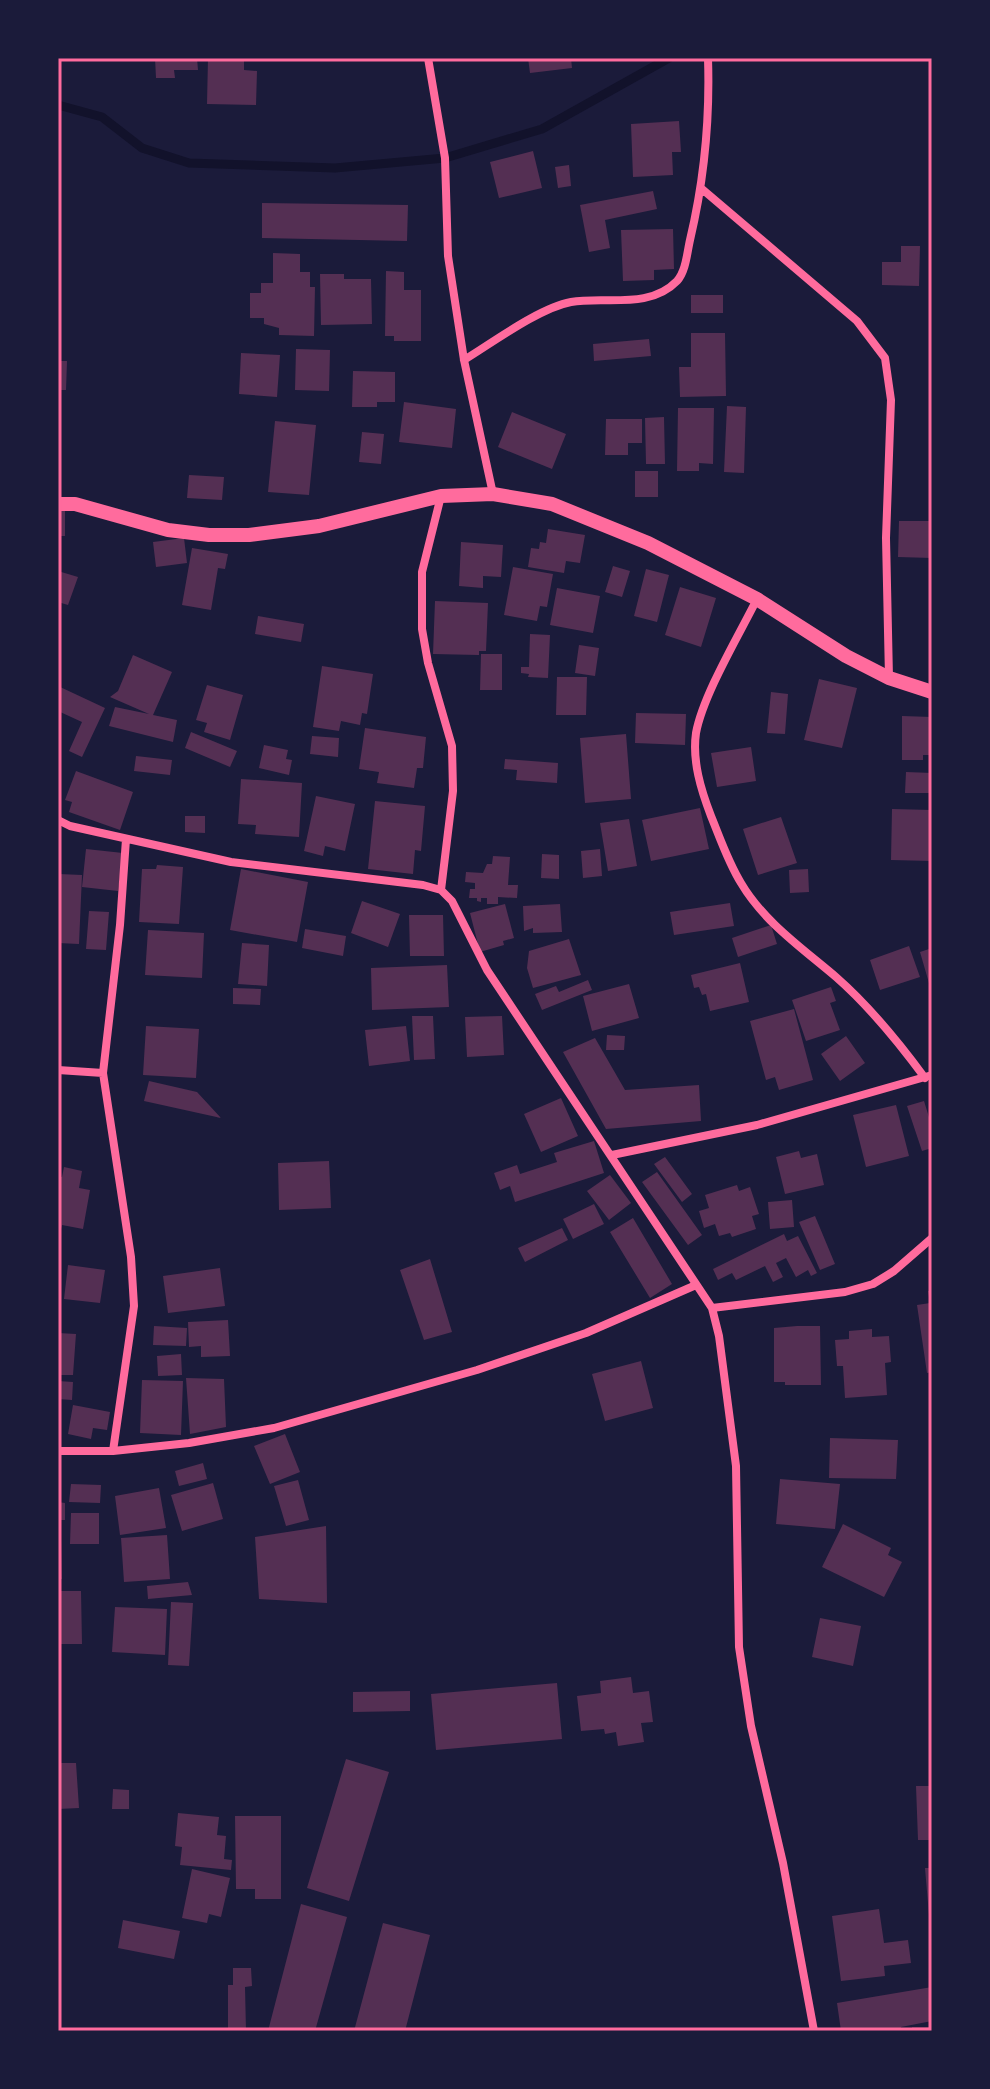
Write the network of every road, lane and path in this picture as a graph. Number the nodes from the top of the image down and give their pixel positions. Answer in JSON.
{"nodes":[{"id":1,"x":428,"y":58,"type":"edge"},
{"id":2,"x":708,"y":58,"type":"edge"},
{"id":3,"x":702,"y":189,"type":"junction"},
{"id":4,"x":464,"y":360,"type":"junction"},
{"id":5,"x":493,"y":494,"type":"junction"},
{"id":6,"x":441,"y":496,"type":"junction"},
{"id":7,"x":58,"y":504,"type":"edge"},
{"id":8,"x":757,"y":599,"type":"junction"},
{"id":9,"x":889,"y":678,"type":"junction"},
{"id":10,"x":932,"y":692,"type":"edge"},
{"id":11,"x":58,"y":820,"type":"edge"},
{"id":12,"x":126,"y":839,"type":"junction"},
{"id":13,"x":441,"y":890,"type":"junction"},
{"id":14,"x":58,"y":1070,"type":"edge"},
{"id":15,"x":103,"y":1073,"type":"junction"},
{"id":16,"x":929,"y":1077,"type":"edge"},
{"id":17,"x":612,"y":1155,"type":"junction"},
{"id":18,"x":932,"y":1238,"type":"edge"},
{"id":19,"x":696,"y":1285,"type":"junction"},
{"id":20,"x":712,"y":1308,"type":"junction"},
{"id":21,"x":58,"y":1451,"type":"edge"},
{"id":22,"x":113,"y":1451,"type":"junction"},
{"id":23,"x":814,"y":2031,"type":"edge"}],
"edges":[{"from":1,"to":4,"type":"street"},
{"from":2,"to":3,"type":"street"},
{"from":3,"to":4,"type":"street"},
{"from":3,"to":9,"type":"street"},
{"from":4,"to":5,"type":"street"},
{"from":5,"to":6,"type":"street"},
{"from":5,"to":8,"type":"street"},
{"from":6,"to":7,"type":"street"},
{"from":6,"to":13,"type":"street"},
{"from":8,"to":9,"type":"street"},
{"from":8,"to":16,"type":"street"},
{"from":9,"to":10,"type":"street"},
{"from":11,"to":12,"type":"street"},
{"from":12,"to":13,"type":"street"},
{"from":12,"to":15,"type":"street"},
{"from":13,"to":17,"type":"street"},
{"from":14,"to":15,"type":"street"},
{"from":15,"to":22,"type":"street"},
{"from":16,"to":17,"type":"street"},
{"from":17,"to":19,"type":"street"},
{"from":18,"to":20,"type":"street"},
{"from":19,"to":20,"type":"street"},
{"from":19,"to":22,"type":"street"},
{"from":20,"to":23,"type":"street"},
{"from":21,"to":22,"type":"street"}]}
